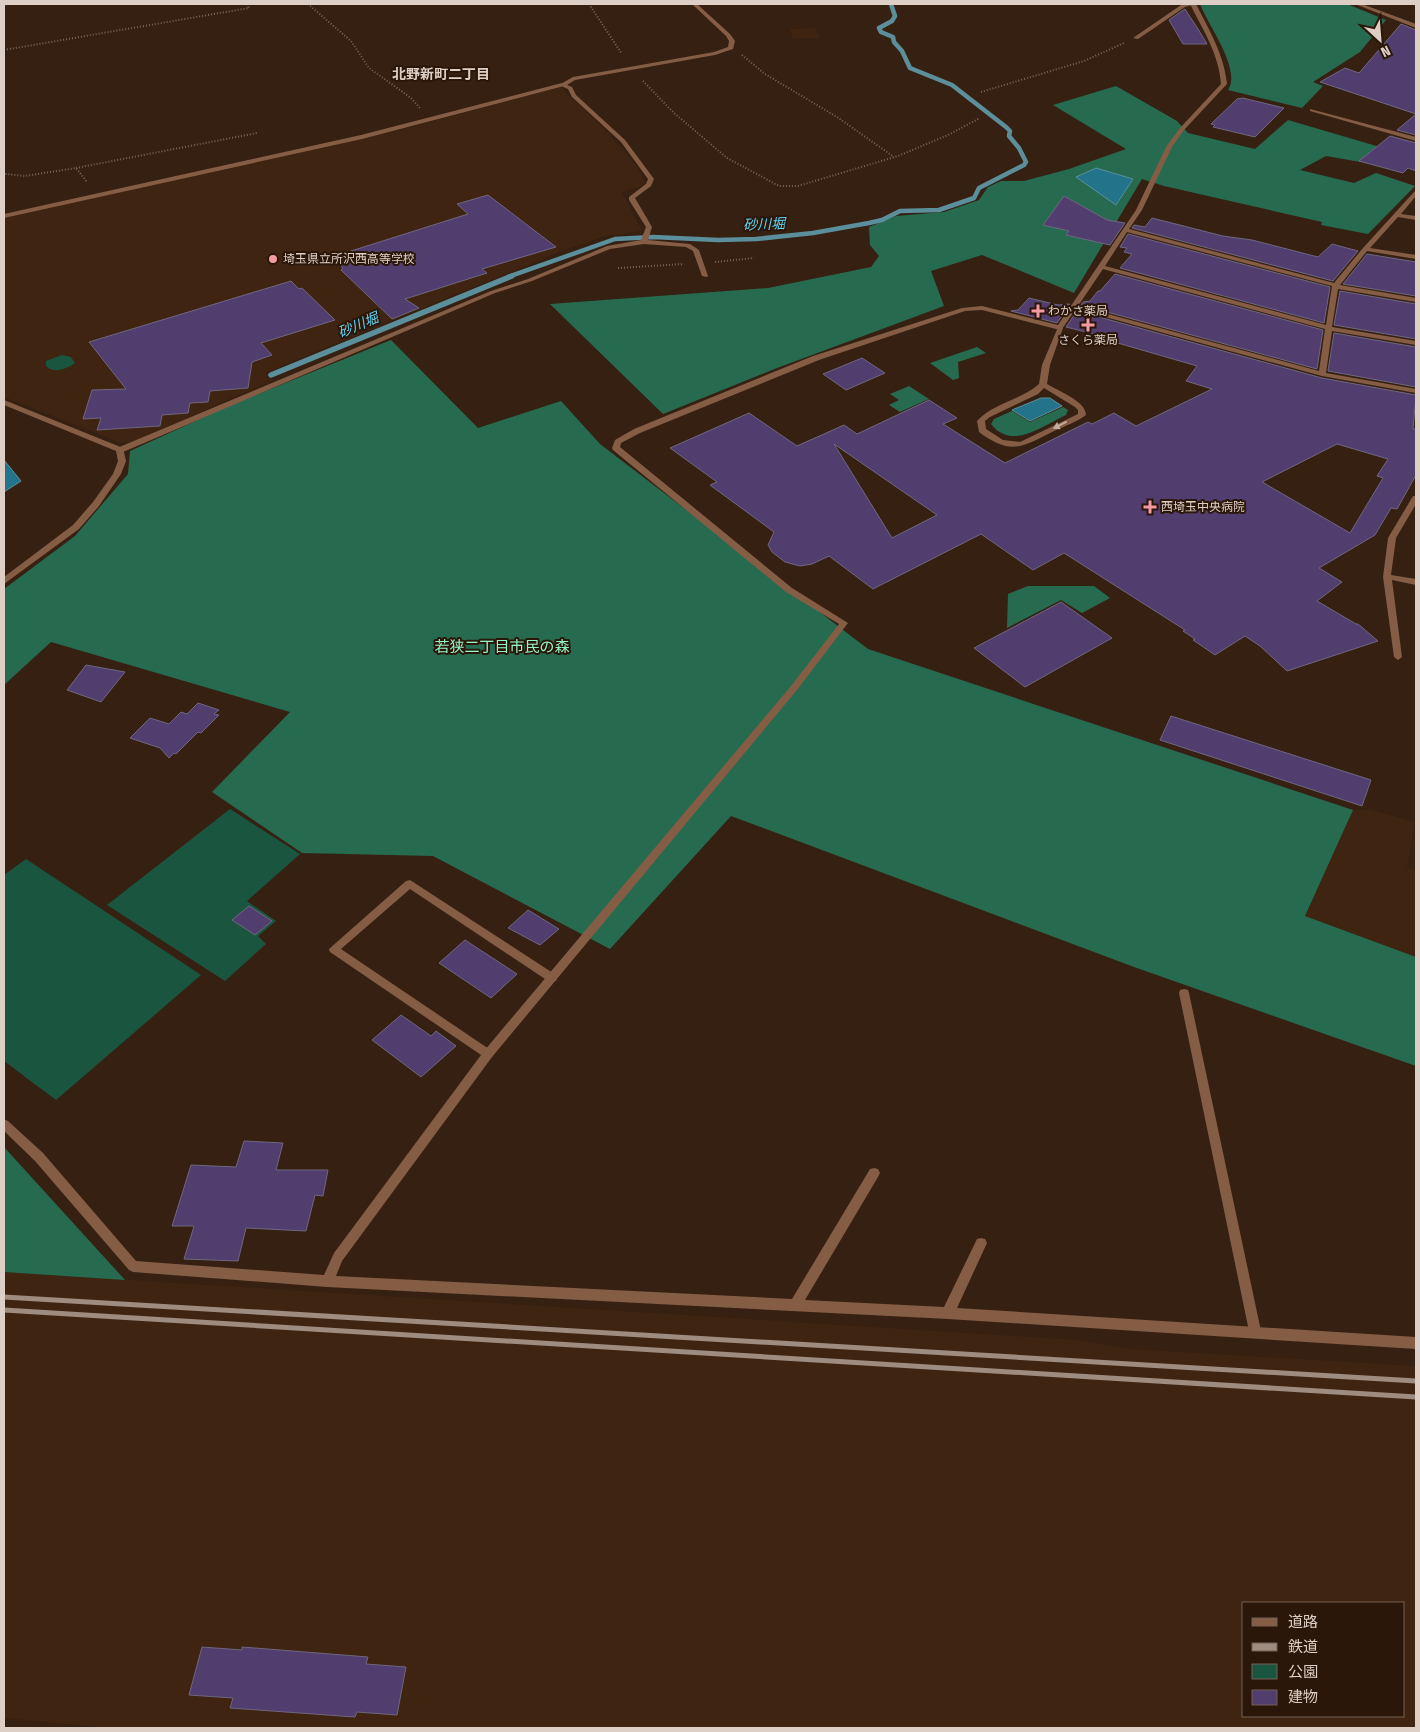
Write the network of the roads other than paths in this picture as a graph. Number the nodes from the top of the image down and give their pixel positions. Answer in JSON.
{"nodes":[{"id":1,"x":694,"y":4,"type":"edge"},
{"id":2,"x":1193,"y":4,"type":"edge"},
{"id":3,"x":1358,"y":4,"type":"edge"},
{"id":4,"x":1368,"y":5,"type":"edge"},
{"id":5,"x":1416,"y":26,"type":"edge"},
{"id":6,"x":1136,"y":38,"type":"road end"},
{"id":7,"x":562,"y":84,"type":"junction"},
{"id":8,"x":1312,"y":110,"type":"dead end"},
{"id":9,"x":1416,"y":139,"type":"edge"},
{"id":10,"x":1416,"y":193,"type":"edge"},
{"id":11,"x":1397,"y":215,"type":"junction"},
{"id":12,"x":4,"y":216,"type":"edge"},
{"id":13,"x":1416,"y":218,"type":"edge"},
{"id":14,"x":1126,"y":230,"type":"junction"},
{"id":15,"x":646,"y":239,"type":"junction"},
{"id":16,"x":1365,"y":249,"type":"junction"},
{"id":17,"x":1416,"y":257,"type":"edge"},
{"id":18,"x":1100,"y":267,"type":"junction"},
{"id":19,"x":705,"y":276,"type":"dead end"},
{"id":20,"x":1335,"y":286,"type":"junction"},
{"id":21,"x":1416,"y":300,"type":"edge"},
{"id":22,"x":1076,"y":307,"type":"junction"},
{"id":23,"x":1060,"y":328,"type":"junction"},
{"id":24,"x":1329,"y":328,"type":"junction"},
{"id":25,"x":1416,"y":343,"type":"edge"},
{"id":26,"x":1322,"y":374,"type":"junction"},
{"id":27,"x":1043,"y":385,"type":"junction"},
{"id":28,"x":1416,"y":391,"type":"edge"},
{"id":29,"x":4,"y":402,"type":"edge"},
{"id":30,"x":120,"y":450,"type":"junction"},
{"id":31,"x":1416,"y":498,"type":"edge"},
{"id":32,"x":1387,"y":577,"type":"junction"},
{"id":33,"x":4,"y":581,"type":"edge"},
{"id":34,"x":1416,"y":582,"type":"edge"},
{"id":35,"x":1398,"y":657,"type":"dead end"},
{"id":36,"x":552,"y":978,"type":"junction"},
{"id":37,"x":1184,"y":994,"type":"dead end"},
{"id":38,"x":488,"y":1054,"type":"junction"},
{"id":39,"x":4,"y":1124,"type":"edge"},
{"id":40,"x":874,"y":1173,"type":"dead end"},
{"id":41,"x":980,"y":1243,"type":"dead end"},
{"id":42,"x":327,"y":1281,"type":"junction"},
{"id":43,"x":795,"y":1306,"type":"junction"},
{"id":44,"x":948,"y":1313,"type":"junction"},
{"id":45,"x":1255,"y":1331,"type":"junction"},
{"id":46,"x":1416,"y":1343,"type":"edge"}],
"edges":[{"from":1,"to":7,"type":"street"},
{"from":2,"to":6,"type":"street"},
{"from":2,"to":14,"type":"street"},
{"from":3,"to":4,"type":"street"},
{"from":4,"to":5,"type":"street"},
{"from":7,"to":12,"type":"street"},
{"from":7,"to":15,"type":"street"},
{"from":8,"to":9,"type":"street"},
{"from":10,"to":11,"type":"street"},
{"from":11,"to":13,"type":"street"},
{"from":11,"to":16,"type":"street"},
{"from":14,"to":18,"type":"street"},
{"from":14,"to":20,"type":"street"},
{"from":15,"to":19,"type":"street"},
{"from":15,"to":30,"type":"street"},
{"from":16,"to":17,"type":"street"},
{"from":16,"to":20,"type":"street"},
{"from":18,"to":22,"type":"street"},
{"from":18,"to":24,"type":"street"},
{"from":20,"to":21,"type":"street"},
{"from":20,"to":24,"type":"street"},
{"from":22,"to":23,"type":"street"},
{"from":22,"to":26,"type":"street"},
{"from":23,"to":27,"type":"street"},
{"from":23,"to":36,"type":"street"},
{"from":24,"to":25,"type":"street"},
{"from":24,"to":26,"type":"street"},
{"from":26,"to":28,"type":"street"},
{"from":27,"to":27,"type":"street","one_way":true},
{"from":29,"to":30,"type":"street"},
{"from":30,"to":33,"type":"street"},
{"from":31,"to":32,"type":"street"},
{"from":32,"to":34,"type":"street"},
{"from":32,"to":35,"type":"street"},
{"from":36,"to":38,"type":"street"},
{"from":36,"to":38,"type":"street"},
{"from":37,"to":45,"type":"street"},
{"from":38,"to":42,"type":"street"},
{"from":39,"to":42,"type":"street"},
{"from":40,"to":43,"type":"street"},
{"from":41,"to":44,"type":"street"},
{"from":42,"to":43,"type":"street"},
{"from":43,"to":44,"type":"street"},
{"from":44,"to":45,"type":"street"},
{"from":45,"to":46,"type":"street"}]}
